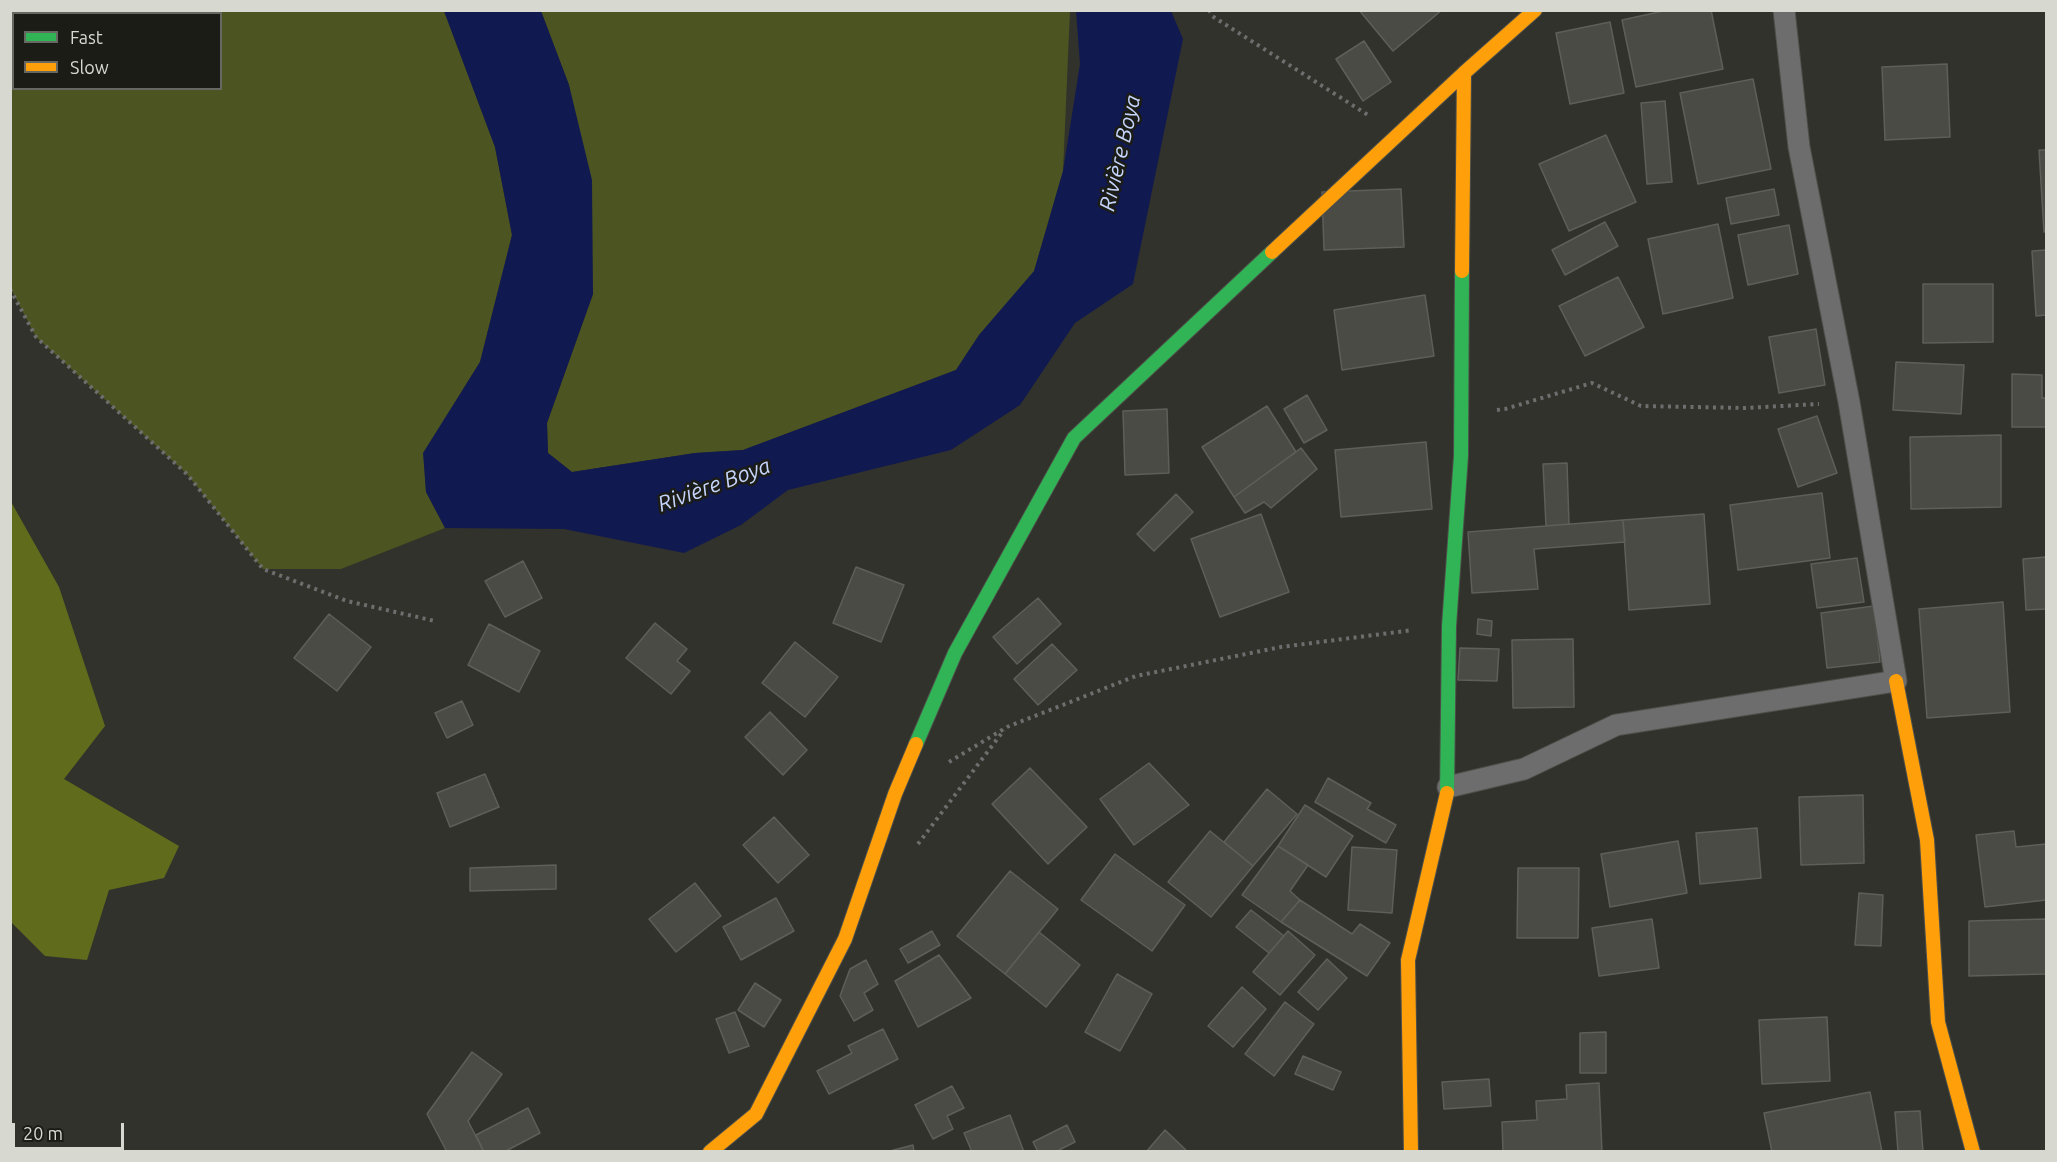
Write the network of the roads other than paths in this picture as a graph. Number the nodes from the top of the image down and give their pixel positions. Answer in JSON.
{"nodes":[{"id":1,"x":1535,"y":10,"type":"edge"},
{"id":2,"x":1784,"y":10,"type":"edge"},
{"id":3,"x":1464,"y":73,"type":"junction"},
{"id":4,"x":1896,"y":681,"type":"junction"},
{"id":5,"x":1448,"y":787,"type":"junction"},
{"id":6,"x":710,"y":1152,"type":"edge"},
{"id":7,"x":1411,"y":1152,"type":"edge"},
{"id":8,"x":1973,"y":1152,"type":"edge"}],
"edges":[{"from":1,"to":3,"type":"street"},
{"from":2,"to":4,"type":"lane"},
{"from":3,"to":5,"type":"street"},
{"from":3,"to":6,"type":"street"},
{"from":4,"to":5,"type":"lane"},
{"from":4,"to":8,"type":"street"},
{"from":5,"to":7,"type":"street"}]}
